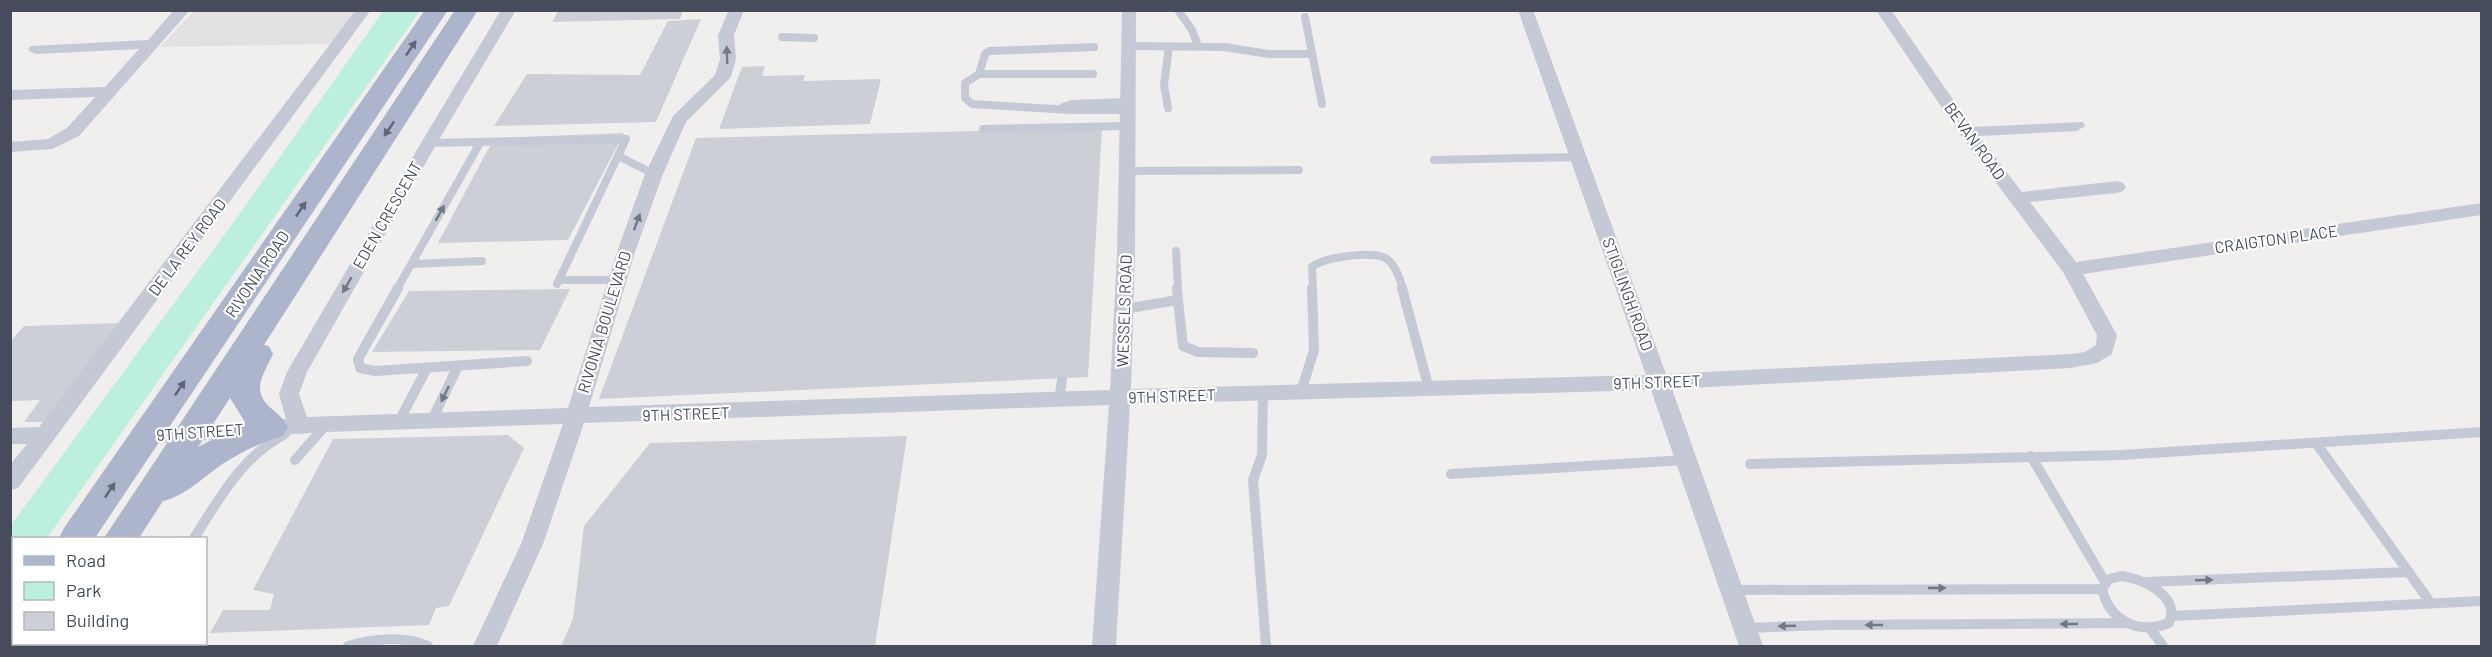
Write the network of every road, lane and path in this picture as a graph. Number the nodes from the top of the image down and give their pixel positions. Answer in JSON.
{"nodes":[{"id":1,"x":183,"y":10,"type":"edge"},
{"id":2,"x":364,"y":10,"type":"edge"},
{"id":3,"x":437,"y":10,"type":"edge"},
{"id":4,"x":467,"y":10,"type":"edge"},
{"id":5,"x":509,"y":10,"type":"edge"},
{"id":6,"x":736,"y":10,"type":"edge"},
{"id":7,"x":1129,"y":10,"type":"edge"},
{"id":8,"x":1178,"y":10,"type":"edge"},
{"id":9,"x":1525,"y":10,"type":"edge"},
{"id":10,"x":1882,"y":10,"type":"edge"},
{"id":11,"x":1305,"y":17,"type":"dead end"},
{"id":12,"x":782,"y":37,"type":"dead end"},
{"id":13,"x":814,"y":38,"type":"dead end"},
{"id":14,"x":153,"y":44,"type":"junction"},
{"id":15,"x":1129,"y":46,"type":"junction"},
{"id":16,"x":1169,"y":46,"type":"junction"},
{"id":17,"x":1198,"y":46,"type":"junction"},
{"id":18,"x":1094,"y":47,"type":"dead end"},
{"id":19,"x":36,"y":48,"type":"dead end"},
{"id":20,"x":1311,"y":54,"type":"junction"},
{"id":21,"x":979,"y":74,"type":"junction"},
{"id":22,"x":1093,"y":74,"type":"dead end"},
{"id":23,"x":109,"y":92,"type":"junction"},
{"id":24,"x":10,"y":95,"type":"edge"},
{"id":25,"x":1322,"y":104,"type":"dead end"},
{"id":26,"x":1168,"y":108,"type":"dead end"},
{"id":27,"x":1127,"y":113,"type":"junction"},
{"id":28,"x":2077,"y":126,"type":"dead end"},
{"id":29,"x":983,"y":129,"type":"dead end"},
{"id":30,"x":1967,"y":132,"type":"junction"},
{"id":31,"x":480,"y":142,"type":"junction"},
{"id":32,"x":429,"y":143,"type":"junction"},
{"id":33,"x":10,"y":147,"type":"edge"},
{"id":34,"x":620,"y":157,"type":"junction"},
{"id":35,"x":1578,"y":157,"type":"junction"},
{"id":36,"x":1434,"y":160,"type":"dead end"},
{"id":37,"x":1299,"y":170,"type":"dead end"},
{"id":38,"x":1126,"y":171,"type":"junction"},
{"id":39,"x":654,"y":174,"type":"junction"},
{"id":40,"x":2117,"y":187,"type":"dead end"},
{"id":41,"x":2018,"y":198,"type":"junction"},
{"id":42,"x":2481,"y":209,"type":"edge"},
{"id":43,"x":1176,"y":251,"type":"dead end"},
{"id":44,"x":305,"y":255,"type":"junction"},
{"id":45,"x":482,"y":261,"type":"dead end"},
{"id":46,"x":412,"y":264,"type":"junction"},
{"id":47,"x":2072,"y":269,"type":"junction"},
{"id":48,"x":617,"y":280,"type":"junction"},
{"id":49,"x":1178,"y":300,"type":"junction"},
{"id":50,"x":1124,"y":309,"type":"junction"},
{"id":51,"x":1253,"y":353,"type":"dead end"},
{"id":52,"x":526,"y":361,"type":"dead end"},
{"id":53,"x":458,"y":366,"type":"junction"},
{"id":54,"x":427,"y":368,"type":"junction"},
{"id":55,"x":1659,"y":382,"type":"junction"},
{"id":56,"x":1429,"y":388,"type":"junction"},
{"id":57,"x":1301,"y":392,"type":"junction"},
{"id":58,"x":1263,"y":393,"type":"junction"},
{"id":59,"x":1120,"y":397,"type":"junction"},
{"id":60,"x":575,"y":417,"type":"junction"},
{"id":61,"x":431,"y":422,"type":"junction"},
{"id":62,"x":398,"y":423,"type":"junction"},
{"id":63,"x":327,"y":424,"type":"junction"},
{"id":64,"x":284,"y":426,"type":"junction"},
{"id":65,"x":2481,"y":432,"type":"edge"},
{"id":66,"x":192,"y":433,"type":"junction"},
{"id":67,"x":46,"y":435,"type":"junction"},
{"id":68,"x":10,"y":436,"type":"edge"},
{"id":69,"x":147,"y":436,"type":"junction"},
{"id":70,"x":2316,"y":443,"type":"junction"},
{"id":71,"x":2031,"y":456,"type":"junction"},
{"id":72,"x":295,"y":460,"type":"dead end"},
{"id":73,"x":1688,"y":460,"type":"junction"},
{"id":74,"x":1750,"y":464,"type":"dead end"},
{"id":75,"x":1451,"y":474,"type":"dead end"},
{"id":76,"x":10,"y":482,"type":"edge"},
{"id":77,"x":143,"y":505,"type":"junction"},
{"id":78,"x":77,"y":537,"type":"edge"},
{"id":79,"x":122,"y":537,"type":"edge"},
{"id":80,"x":195,"y":537,"type":"edge"},
{"id":81,"x":2409,"y":572,"type":"junction"},
{"id":82,"x":2146,"y":582,"type":"junction"},
{"id":83,"x":2103,"y":585,"type":"junction"},
{"id":84,"x":1731,"y":590,"type":"junction"},
{"id":85,"x":2481,"y":601,"type":"edge"},
{"id":86,"x":2430,"y":602,"type":"junction"},
{"id":87,"x":2172,"y":616,"type":"junction"},
{"id":88,"x":2127,"y":623,"type":"junction"},
{"id":89,"x":2151,"y":630,"type":"junction"},
{"id":90,"x":1748,"y":637,"type":"edge"},
{"id":91,"x":348,"y":646,"type":"edge"},
{"id":92,"x":428,"y":646,"type":"edge"},
{"id":93,"x":485,"y":646,"type":"edge"},
{"id":94,"x":1104,"y":646,"type":"edge"},
{"id":95,"x":1266,"y":646,"type":"edge"},
{"id":96,"x":2163,"y":646,"type":"edge"}],
"edges":[{"from":1,"to":14,"type":"street"},
{"from":2,"to":67,"type":"street","name":"DE LA REY ROAD"},
{"from":69,"to":3,"type":"main road","name":"RIVONIA ROAD","one_way":true},
{"from":4,"to":44,"type":"main road","name":"RIVONIA ROAD","one_way":true},
{"from":5,"to":32,"type":"street","name":"EDEN CRESCENT"},
{"from":39,"to":6,"type":"street","name":"RIVONIA BOULEVARD","one_way":true},
{"from":7,"to":15,"type":"street","name":"WESSELS ROAD"},
{"from":8,"to":17,"type":"lane"},
{"from":9,"to":35,"type":"street","name":"STIGLINGH ROAD"},
{"from":10,"to":30,"type":"street","name":"BEVAN ROAD"},
{"from":11,"to":20,"type":"lane"},
{"from":12,"to":13,"type":"lane"},
{"from":14,"to":19,"type":"street"},
{"from":14,"to":23,"type":"street"},
{"from":15,"to":16,"type":"lane"},
{"from":15,"to":27,"type":"street","name":"WESSELS ROAD"},
{"from":16,"to":17,"type":"lane"},
{"from":16,"to":26,"type":"lane"},
{"from":17,"to":20,"type":"lane"},
{"from":18,"to":21,"type":"lane"},
{"from":20,"to":25,"type":"lane"},
{"from":21,"to":22,"type":"lane"},
{"from":21,"to":27,"type":"lane"},
{"from":23,"to":24,"type":"street"},
{"from":23,"to":33,"type":"street"},
{"from":27,"to":29,"type":"lane"},
{"from":27,"to":38,"type":"street","name":"WESSELS ROAD"},
{"from":28,"to":30,"type":"street"},
{"from":30,"to":41,"type":"street","name":"BEVAN ROAD"},
{"from":31,"to":32,"type":"lane"},
{"from":31,"to":34,"type":"lane"},
{"from":46,"to":31,"type":"lane","one_way":true},
{"from":32,"to":64,"type":"street","name":"EDEN CRESCENT","one_way":true},
{"from":34,"to":39,"type":"lane"},
{"from":34,"to":48,"type":"lane"},
{"from":35,"to":36,"type":"lane"},
{"from":35,"to":55,"type":"street","name":"STIGLINGH ROAD"},
{"from":37,"to":38,"type":"lane"},
{"from":38,"to":50,"type":"street","name":"WESSELS ROAD"},
{"from":48,"to":39,"type":"street","name":"RIVONIA BOULEVARD","one_way":true},
{"from":40,"to":41,"type":"street"},
{"from":41,"to":47,"type":"street","name":"BEVAN ROAD"},
{"from":42,"to":47,"type":"street","name":"CRAIGTON PLACE"},
{"from":43,"to":49,"type":"lane"},
{"from":44,"to":64,"type":"main road"},
{"from":44,"to":66,"type":"main road","name":"RIVONIA ROAD"},
{"from":45,"to":46,"type":"lane"},
{"from":46,"to":54,"type":"lane"},
{"from":47,"to":55,"type":"street","name":"9TH STREET"},
{"from":48,"to":60,"type":"street","name":"RIVONIA BOULEVARD"},
{"from":49,"to":50,"type":"lane"},
{"from":49,"to":51,"type":"lane"},
{"from":50,"to":59,"type":"street","name":"WESSELS ROAD"},
{"from":52,"to":53,"type":"lane"},
{"from":53,"to":54,"type":"lane"},
{"from":53,"to":61,"type":"lane","one_way":true},
{"from":54,"to":62,"type":"lane"},
{"from":55,"to":56,"type":"street","name":"9TH STREET"},
{"from":55,"to":73,"type":"street","name":"STIGLINGH ROAD"},
{"from":56,"to":57,"type":"street","name":"9TH STREET"},
{"from":56,"to":57,"type":"lane"},
{"from":57,"to":58,"type":"street","name":"9TH STREET"},
{"from":58,"to":59,"type":"street","name":"9TH STREET"},
{"from":58,"to":95,"type":"lane"},
{"from":59,"to":60,"type":"street","name":"9TH STREET"},
{"from":59,"to":94,"type":"street","name":"WESSELS ROAD"},
{"from":60,"to":61,"type":"street","name":"9TH STREET"},
{"from":60,"to":93,"type":"street","name":"RIVONIA BOULEVARD"},
{"from":61,"to":62,"type":"street","name":"9TH STREET"},
{"from":62,"to":63,"type":"street","name":"9TH STREET"},
{"from":63,"to":64,"type":"street","name":"9TH STREET"},
{"from":63,"to":72,"type":"lane"},
{"from":64,"to":66,"type":"street","name":"9TH STREET"},
{"from":64,"to":77,"type":"main road"},
{"from":64,"to":80,"type":"lane"},
{"from":65,"to":70,"type":"lane"},
{"from":66,"to":69,"type":"street","name":"9TH STREET"},
{"from":66,"to":77,"type":"main road","name":"RIVONIA ROAD"},
{"from":67,"to":68,"type":"street"},
{"from":67,"to":76,"type":"street","name":"DE LA REY ROAD"},
{"from":78,"to":69,"type":"main road","name":"RIVONIA ROAD","one_way":true},
{"from":70,"to":71,"type":"lane"},
{"from":70,"to":81,"type":"lane"},
{"from":71,"to":74,"type":"lane"},
{"from":71,"to":83,"type":"lane"},
{"from":73,"to":75,"type":"lane"},
{"from":73,"to":84,"type":"street","name":"STIGLINGH ROAD"},
{"from":77,"to":79,"type":"main road","name":"RIVONIA ROAD"},
{"from":82,"to":81,"type":"lane","one_way":true},
{"from":81,"to":86,"type":"lane"},
{"from":82,"to":83,"type":"lane"},
{"from":82,"to":87,"type":"lane"},
{"from":84,"to":83,"type":"lane","one_way":true},
{"from":83,"to":88,"type":"lane"},
{"from":84,"to":90,"type":"street","name":"STIGLINGH ROAD"},
{"from":85,"to":86,"type":"lane"},
{"from":86,"to":87,"type":"lane"},
{"from":87,"to":89,"type":"lane"},
{"from":88,"to":89,"type":"lane"},
{"from":88,"to":90,"type":"lane","one_way":true},
{"from":89,"to":96,"type":"lane"},
{"from":91,"to":92,"type":"lane"}]}
